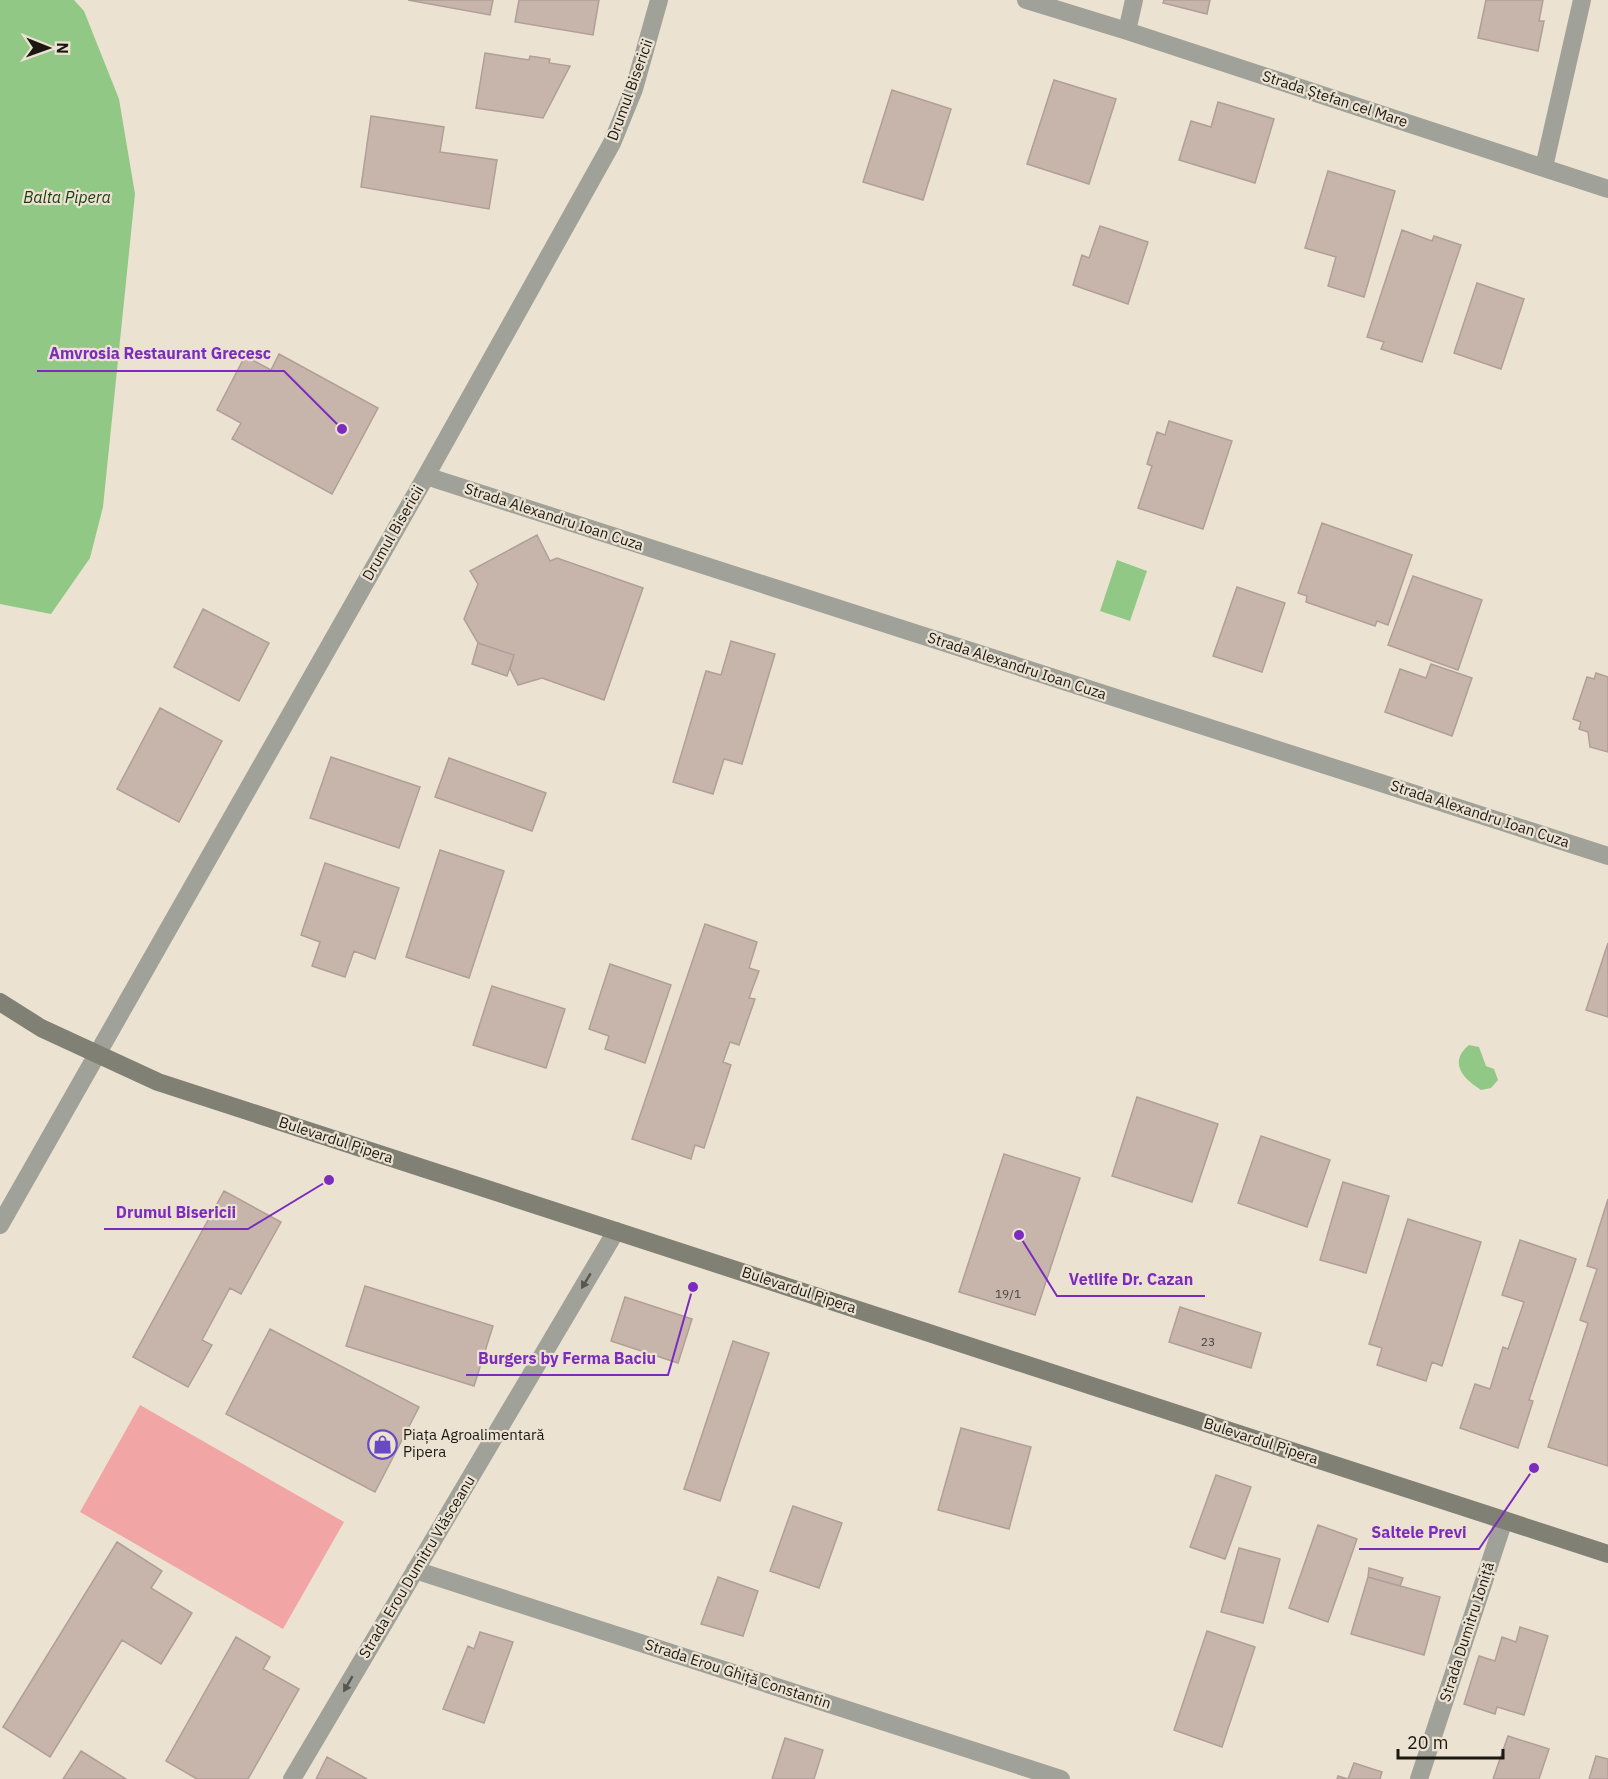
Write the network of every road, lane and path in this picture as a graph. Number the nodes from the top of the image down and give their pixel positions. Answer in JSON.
{"nodes":[{"id":1,"x":659,"y":0,"type":"edge"},
{"id":2,"x":1026,"y":0,"type":"edge"},
{"id":3,"x":1134,"y":0,"type":"edge"},
{"id":4,"x":1582,"y":0,"type":"edge"},
{"id":5,"x":1127,"y":31,"type":"junction"},
{"id":6,"x":1544,"y":167,"type":"junction"},
{"id":7,"x":1608,"y":189,"type":"edge"},
{"id":8,"x":426,"y":476,"type":"junction"},
{"id":9,"x":1608,"y":856,"type":"edge"},
{"id":10,"x":0,"y":1002,"type":"edge"},
{"id":11,"x":99,"y":1054,"type":"junction"},
{"id":12,"x":0,"y":1225,"type":"edge"},
{"id":13,"x":616,"y":1231,"type":"junction"},
{"id":14,"x":1504,"y":1520,"type":"junction"},
{"id":15,"x":1608,"y":1554,"type":"edge"},
{"id":16,"x":415,"y":1570,"type":"junction"},
{"id":17,"x":292,"y":1779,"type":"edge"},
{"id":18,"x":1061,"y":1779,"type":"edge"},
{"id":19,"x":1419,"y":1779,"type":"edge"}],
"edges":[{"from":1,"to":8,"type":"street","name":"Drumul Bisericii"},
{"from":2,"to":5,"type":"street","name":"Strada Ștefan cel Mare"},
{"from":3,"to":5,"type":"street"},
{"from":4,"to":6,"type":"street"},
{"from":5,"to":6,"type":"street","name":"Strada Ștefan cel Mare"},
{"from":6,"to":7,"type":"street","name":"Strada Ștefan cel Mare"},
{"from":8,"to":9,"type":"street","name":"Strada Alexandru Ioan Cuza"},
{"from":8,"to":11,"type":"street","name":"Drumul Bisericii"},
{"from":10,"to":11,"type":"main road","name":"Bulevardul Pipera"},
{"from":11,"to":12,"type":"street","name":"Drumul Bisericii"},
{"from":11,"to":13,"type":"main road","name":"Bulevardul Pipera"},
{"from":13,"to":14,"type":"main road","name":"Bulevardul Pipera"},
{"from":13,"to":16,"type":"street","name":"Strada Erou Dumitru Vlăsceanu","one_way":true},
{"from":14,"to":15,"type":"main road","name":"Bulevardul Pipera"},
{"from":14,"to":19,"type":"street","name":"Strada Dumitru Ioniță"},
{"from":16,"to":17,"type":"street","name":"Strada Erou Dumitru Vlăsceanu","one_way":true},
{"from":16,"to":18,"type":"street","name":"Strada Erou Ghiță Constantin"}]}
